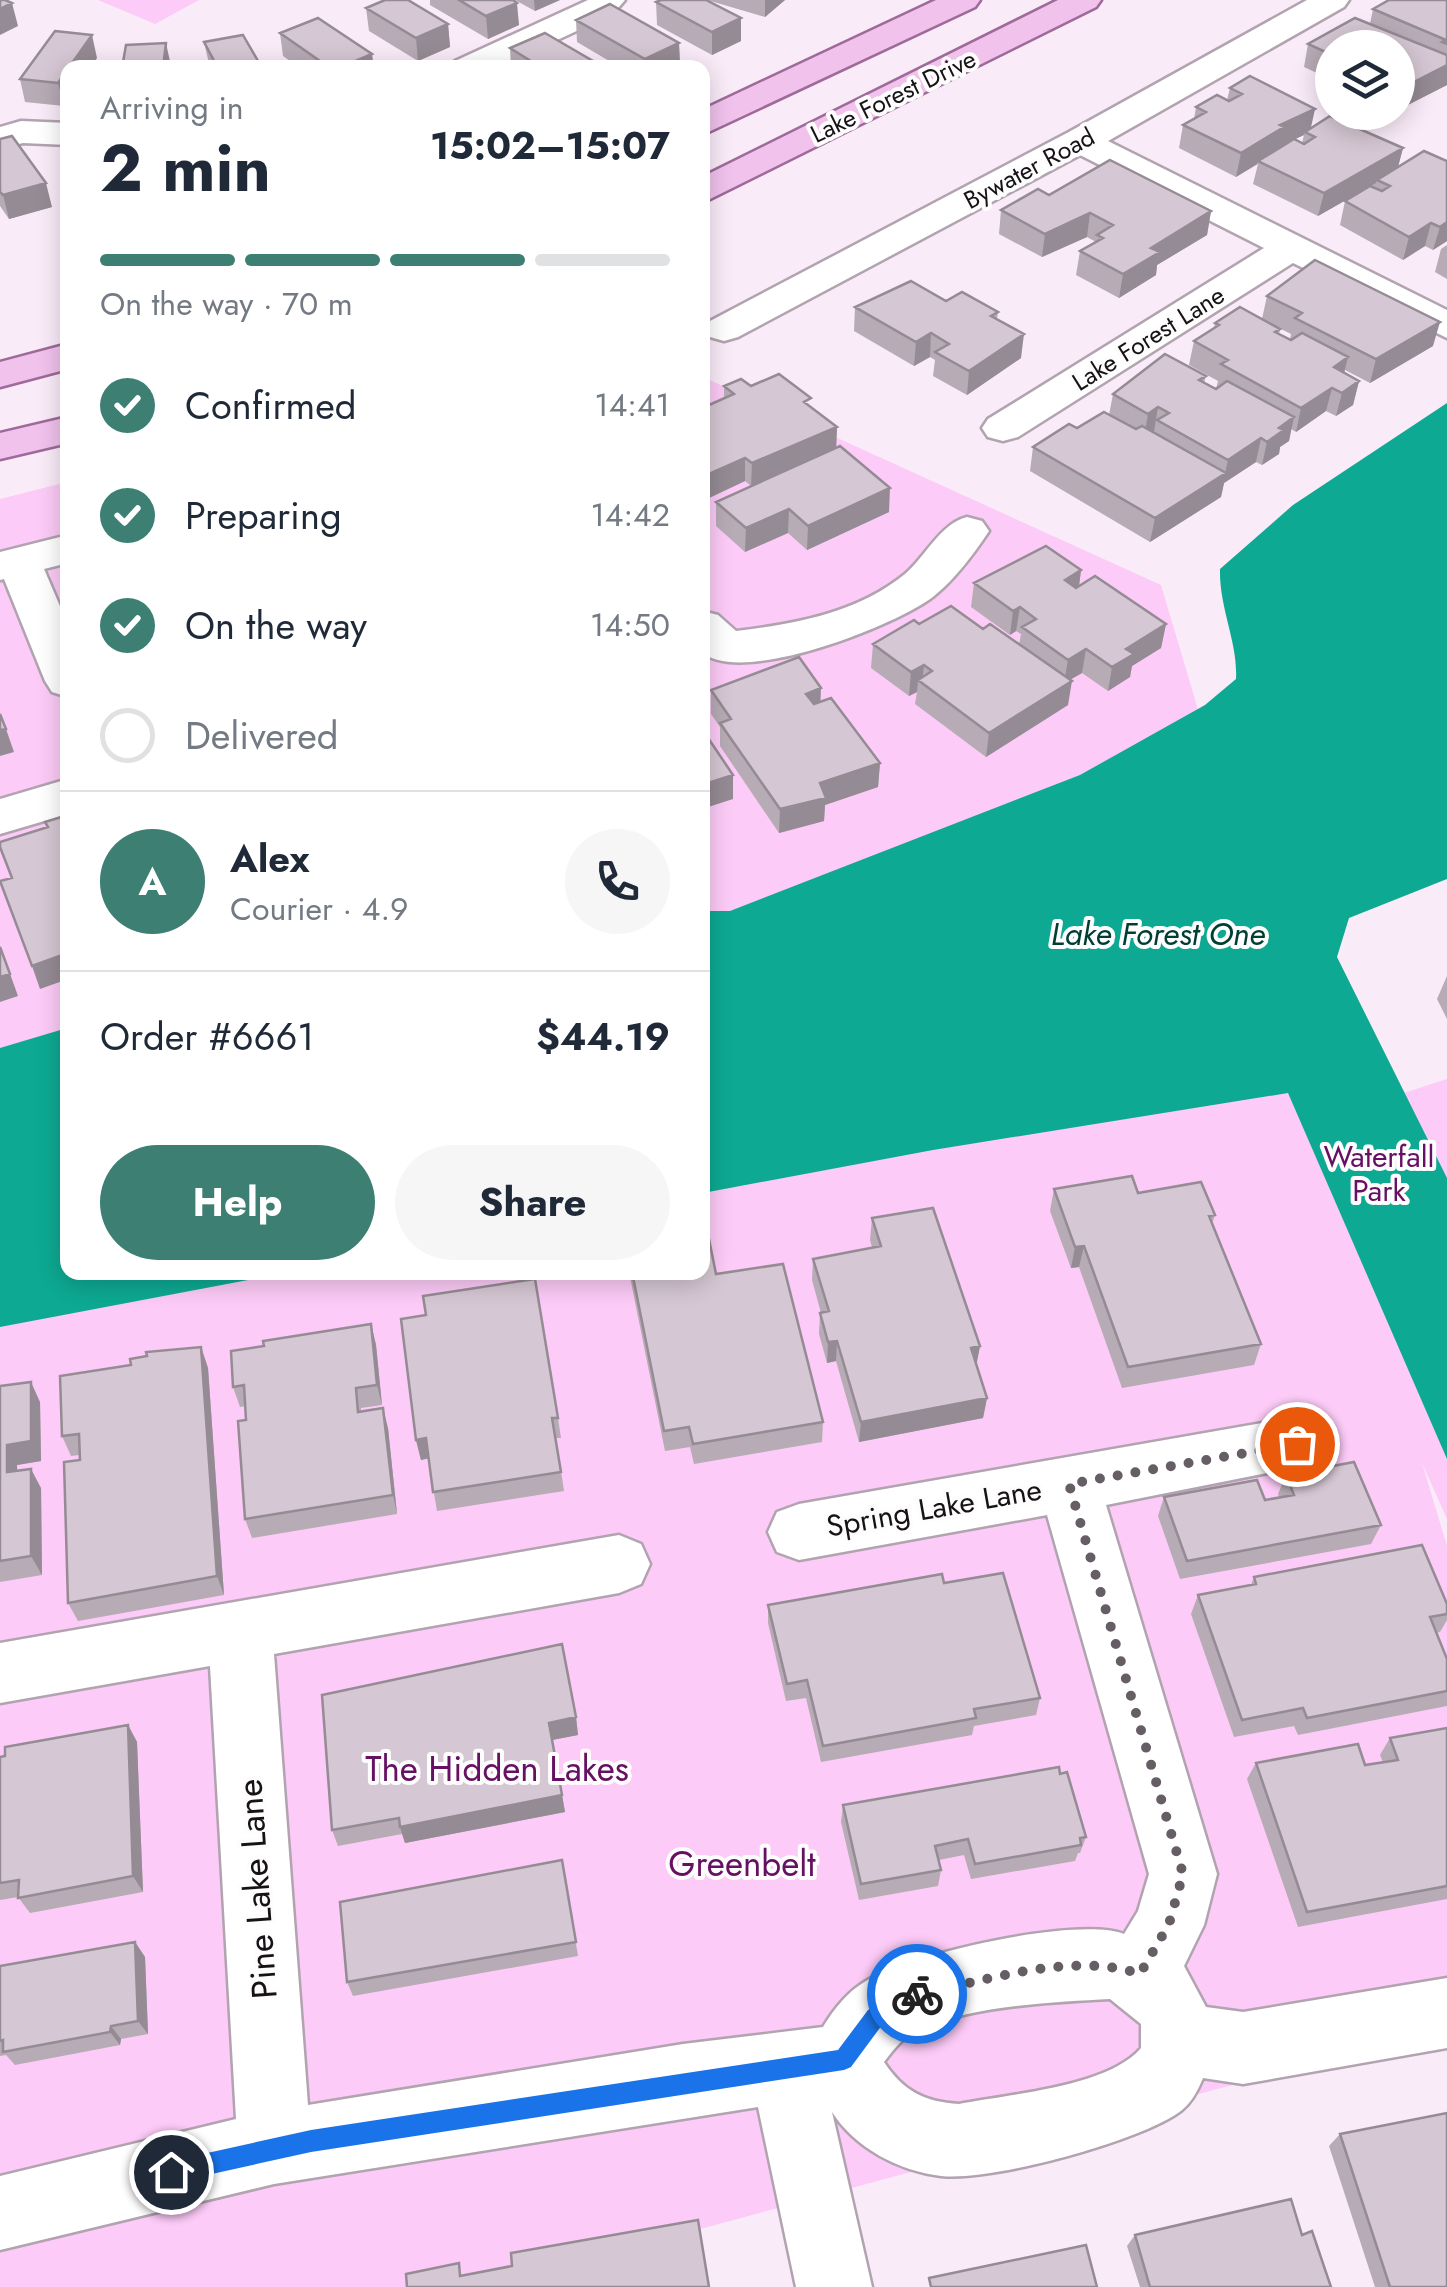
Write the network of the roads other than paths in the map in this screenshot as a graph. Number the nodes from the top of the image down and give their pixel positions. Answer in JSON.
{"nodes":[{"id":1,"x":608,"y":0,"type":"edge"},
{"id":2,"x":963,"y":0,"type":"edge"},
{"id":3,"x":1084,"y":0,"type":"edge"},
{"id":4,"x":1332,"y":0,"type":"edge"},
{"id":5,"x":485,"y":60,"type":"edge"},
{"id":6,"x":710,"y":120,"type":"edge"},
{"id":7,"x":7,"y":132,"type":"edge"},
{"id":8,"x":60,"y":134,"type":"edge"},
{"id":9,"x":1080,"y":142,"type":"junction"},
{"id":10,"x":710,"y":188,"type":"edge"},
{"id":11,"x":1292,"y":248,"type":"junction"},
{"id":12,"x":1447,"y":326,"type":"edge"},
{"id":13,"x":724,"y":329,"type":"dead end"},
{"id":14,"x":60,"y":358,"type":"edge"},
{"id":15,"x":0,"y":375,"type":"edge"},
{"id":16,"x":1003,"y":428,"type":"dead end"},
{"id":17,"x":60,"y":432,"type":"edge"},
{"id":18,"x":0,"y":446,"type":"edge"},
{"id":19,"x":967,"y":531,"type":"dead end"},
{"id":20,"x":60,"y":551,"type":"edge"},
{"id":21,"x":10,"y":564,"type":"edge"},
{"id":22,"x":710,"y":633,"type":"edge"},
{"id":23,"x":60,"y":664,"type":"edge"},
{"id":24,"x":60,"y":798,"type":"edge"},
{"id":25,"x":0,"y":817,"type":"edge"},
{"id":26,"x":1297,"y":1444,"type":"dead end"},
{"id":27,"x":1069,"y":1484,"type":"junction"},
{"id":28,"x":799,"y":1532,"type":"dead end"},
{"id":29,"x":619,"y":1564,"type":"dead end"},
{"id":30,"x":240,"y":1630,"type":"junction"},
{"id":31,"x":0,"y":1673,"type":"edge"},
{"id":32,"x":1140,"y":1974,"type":"junction"},
{"id":33,"x":1447,"y":2014,"type":"edge"},
{"id":34,"x":1180,"y":2040,"type":"junction"},
{"id":35,"x":815,"y":2063,"type":"junction"},
{"id":36,"x":274,"y":2147,"type":"junction"},
{"id":37,"x":0,"y":2214,"type":"edge"},
{"id":38,"x":834,"y":2287,"type":"edge"}],
"edges":[{"from":1,"to":5,"type":"street"},
{"from":2,"to":6,"type":"main road","name":"Lake Forest Drive"},
{"from":3,"to":10,"type":"main road","name":"Lake Forest Drive"},
{"from":4,"to":9,"type":"street","name":"Bywater Road"},
{"from":7,"to":8,"type":"street"},
{"from":9,"to":11,"type":"street"},
{"from":9,"to":13,"type":"street","name":"Bywater Road"},
{"from":11,"to":12,"type":"street"},
{"from":11,"to":16,"type":"street","name":"Lake Forest Lane"},
{"from":14,"to":15,"type":"main road"},
{"from":17,"to":18,"type":"main road"},
{"from":19,"to":22,"type":"street"},
{"from":20,"to":21,"type":"street"},
{"from":21,"to":23,"type":"street"},
{"from":24,"to":25,"type":"street"},
{"from":26,"to":27,"type":"street","name":"Spring Lake Lane"},
{"from":27,"to":28,"type":"street","name":"Spring Lake Lane"},
{"from":27,"to":32,"type":"street","name":"Spring Lake Lane"},
{"from":29,"to":30,"type":"street"},
{"from":30,"to":31,"type":"street"},
{"from":30,"to":36,"type":"street","name":"Pine Lake Lane"},
{"from":32,"to":34,"type":"street"},
{"from":32,"to":35,"type":"street"},
{"from":33,"to":34,"type":"street"},
{"from":34,"to":35,"type":"street"},
{"from":35,"to":36,"type":"street"},
{"from":35,"to":38,"type":"street"},
{"from":36,"to":37,"type":"street"}]}
